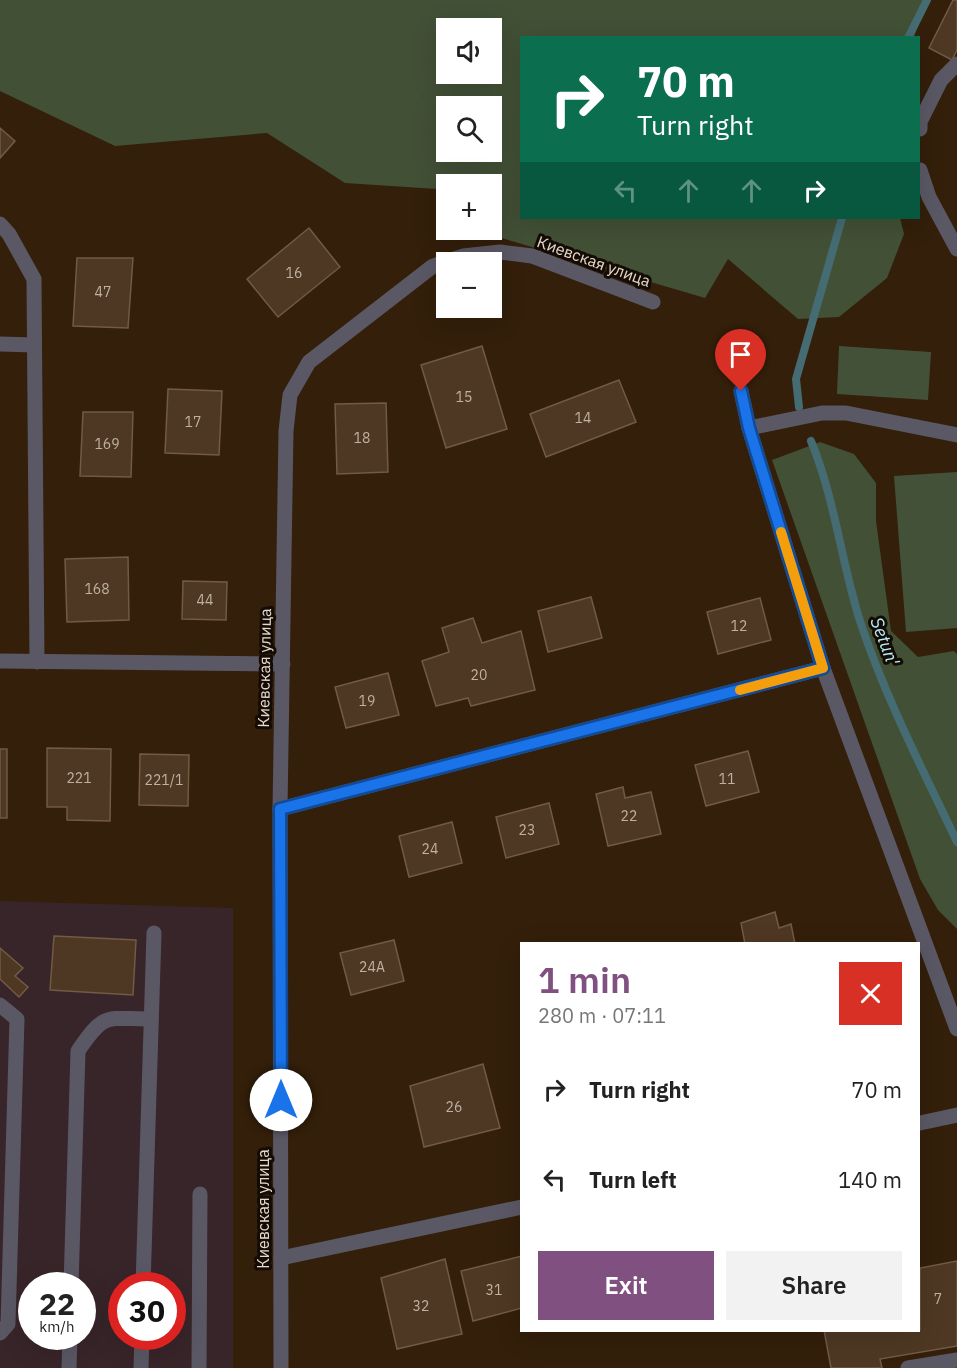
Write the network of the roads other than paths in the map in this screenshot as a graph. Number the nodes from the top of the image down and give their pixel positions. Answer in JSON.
{"nodes":[{"id":1,"x":957,"y":64,"type":"edge"},
{"id":2,"x":920,"y":129,"type":"edge"},
{"id":3,"x":920,"y":170,"type":"edge"},
{"id":4,"x":0,"y":224,"type":"edge"},
{"id":5,"x":957,"y":249,"type":"edge"},
{"id":6,"x":653,"y":302,"type":"dead end"},
{"id":7,"x":0,"y":344,"type":"edge"},
{"id":8,"x":34,"y":345,"type":"junction"},
{"id":9,"x":741,"y":391,"type":"dead end"},
{"id":10,"x":749,"y":428,"type":"junction"},
{"id":11,"x":957,"y":435,"type":"edge"},
{"id":12,"x":0,"y":661,"type":"edge"},
{"id":13,"x":37,"y":662,"type":"junction"},
{"id":14,"x":283,"y":664,"type":"junction"},
{"id":15,"x":823,"y":668,"type":"junction"},
{"id":16,"x":280,"y":809,"type":"junction"},
{"id":17,"x":154,"y":933,"type":"dead end"},
{"id":18,"x":0,"y":1005,"type":"edge"},
{"id":19,"x":151,"y":1019,"type":"junction"},
{"id":20,"x":957,"y":1029,"type":"edge"},
{"id":21,"x":957,"y":1114,"type":"edge"},
{"id":22,"x":920,"y":1123,"type":"edge"},
{"id":23,"x":200,"y":1194,"type":"dead end"},
{"id":24,"x":520,"y":1207,"type":"edge"},
{"id":25,"x":281,"y":1258,"type":"junction"},
{"id":26,"x":71,"y":1272,"type":"edge"},
{"id":27,"x":143,"y":1272,"type":"edge"},
{"id":28,"x":0,"y":1333,"type":"edge"},
{"id":29,"x":70,"y":1350,"type":"edge"},
{"id":30,"x":142,"y":1350,"type":"edge"},
{"id":31,"x":957,"y":1360,"type":"edge"},
{"id":32,"x":69,"y":1368,"type":"edge"},
{"id":33,"x":141,"y":1368,"type":"edge"},
{"id":34,"x":199,"y":1368,"type":"edge"},
{"id":35,"x":281,"y":1368,"type":"edge"},
{"id":36,"x":908,"y":1368,"type":"edge"}],
"edges":[{"from":1,"to":2,"type":"street"},
{"from":3,"to":5,"type":"street"},
{"from":4,"to":8,"type":"street"},
{"from":6,"to":14,"type":"street","name":"Киевская улица"},
{"from":7,"to":8,"type":"street"},
{"from":8,"to":13,"type":"street"},
{"from":9,"to":10,"type":"street"},
{"from":10,"to":11,"type":"street"},
{"from":10,"to":15,"type":"street"},
{"from":12,"to":13,"type":"street"},
{"from":13,"to":14,"type":"street"},
{"from":14,"to":16,"type":"street","name":"Киевская улица"},
{"from":15,"to":16,"type":"street"},
{"from":15,"to":20,"type":"street"},
{"from":16,"to":25,"type":"street","name":"Киевская улица"},
{"from":17,"to":19,"type":"street"},
{"from":18,"to":28,"type":"street"},
{"from":19,"to":26,"type":"street"},
{"from":19,"to":27,"type":"street"},
{"from":21,"to":22,"type":"street"},
{"from":23,"to":34,"type":"street"},
{"from":24,"to":25,"type":"street"},
{"from":25,"to":35,"type":"street","name":"Киевская улица"},
{"from":29,"to":32,"type":"street"},
{"from":30,"to":33,"type":"street"},
{"from":31,"to":36,"type":"street"}]}
